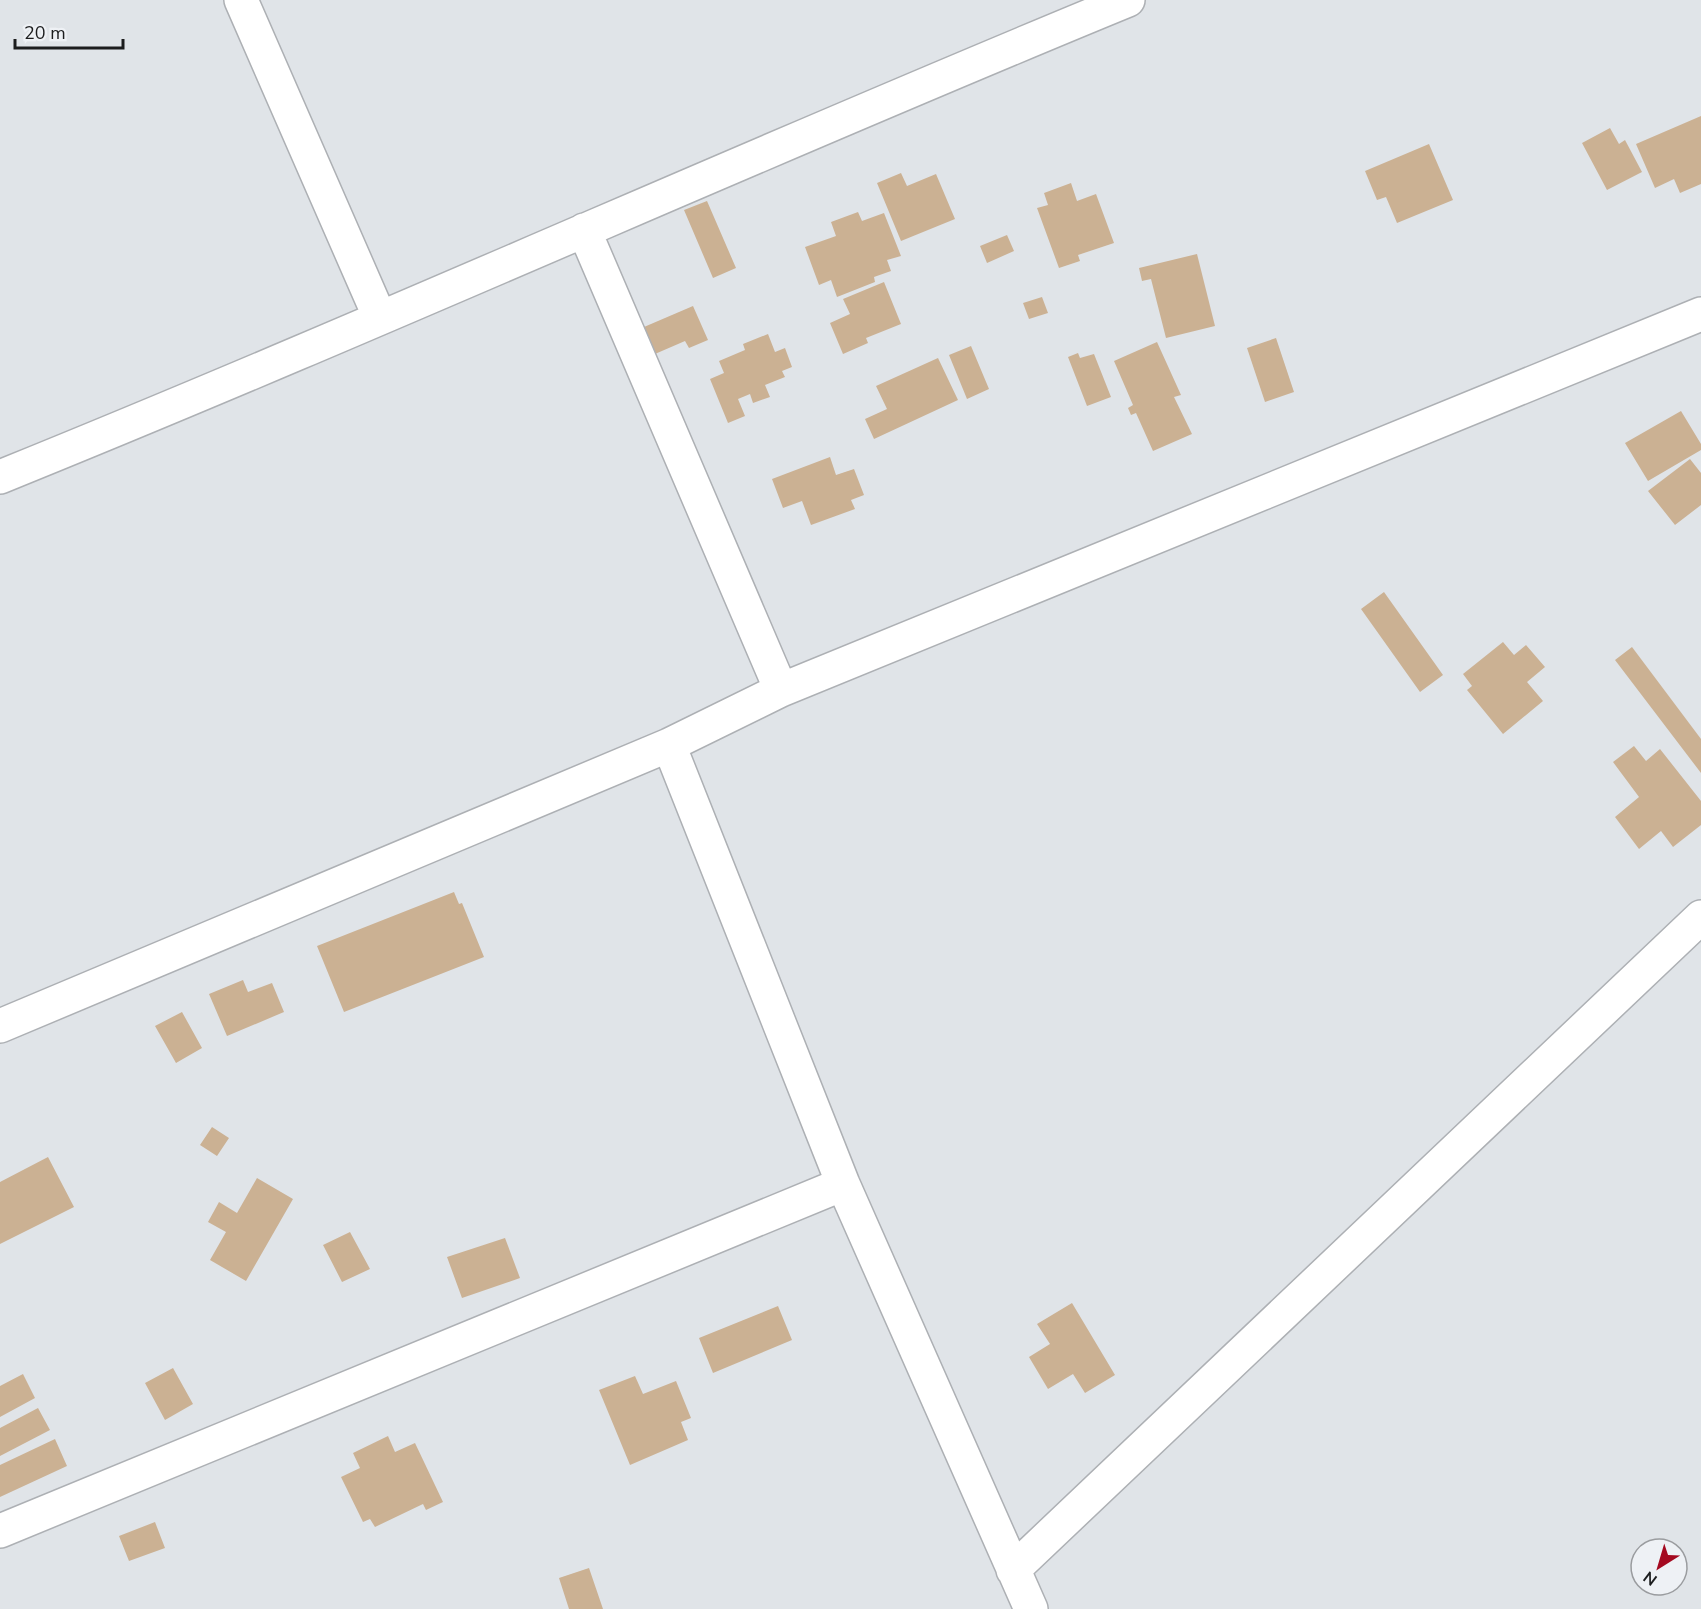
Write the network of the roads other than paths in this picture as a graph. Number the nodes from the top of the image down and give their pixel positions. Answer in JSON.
{"nodes":[{"id":1,"x":241,"y":0,"type":"edge"},
{"id":2,"x":1128,"y":0,"type":"edge"},
{"id":3,"x":584,"y":230,"type":"junction"},
{"id":4,"x":1701,"y":314,"type":"edge"},
{"id":5,"x":381,"y":318,"type":"junction"},
{"id":6,"x":0,"y":477,"type":"edge"},
{"id":7,"x":781,"y":690,"type":"junction"},
{"id":8,"x":669,"y":745,"type":"junction"},
{"id":9,"x":1701,"y":917,"type":"edge"},
{"id":10,"x":0,"y":1026,"type":"edge"},
{"id":11,"x":843,"y":1184,"type":"junction"},
{"id":12,"x":0,"y":1531,"type":"edge"},
{"id":13,"x":1014,"y":1570,"type":"junction"},
{"id":14,"x":1031,"y":1609,"type":"edge"}],
"edges":[{"from":1,"to":5,"type":"street"},
{"from":2,"to":3,"type":"street"},
{"from":3,"to":5,"type":"street"},
{"from":3,"to":7,"type":"street"},
{"from":4,"to":7,"type":"street"},
{"from":5,"to":6,"type":"street"},
{"from":7,"to":8,"type":"street"},
{"from":8,"to":10,"type":"street"},
{"from":8,"to":11,"type":"street"},
{"from":9,"to":13,"type":"street"},
{"from":11,"to":12,"type":"street"},
{"from":11,"to":13,"type":"street"},
{"from":13,"to":14,"type":"street"}]}
